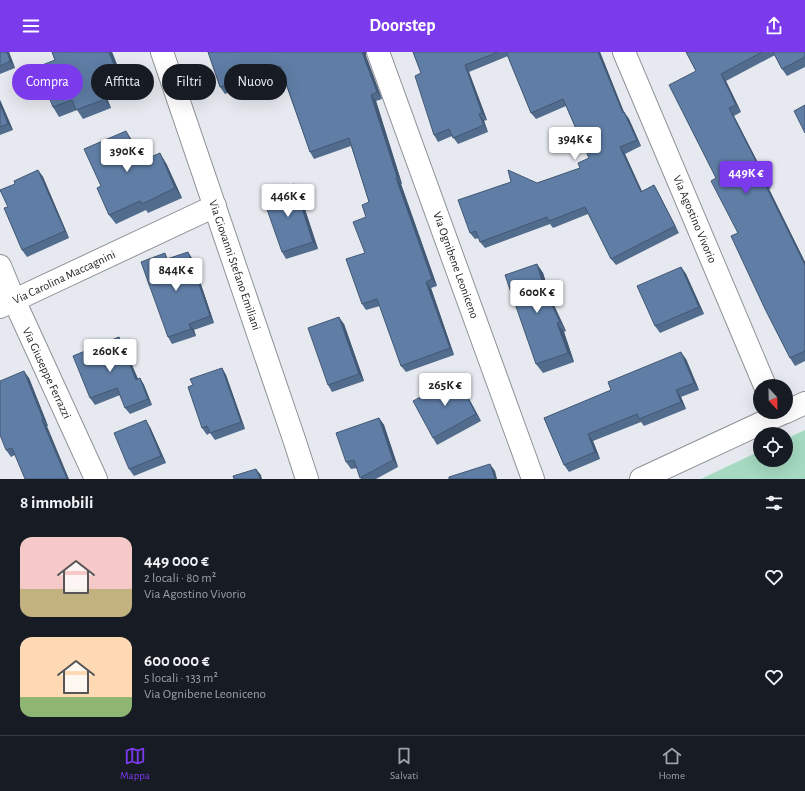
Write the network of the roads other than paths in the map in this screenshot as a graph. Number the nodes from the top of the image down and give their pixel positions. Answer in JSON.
{"nodes":[{"id":1,"x":162,"y":52,"type":"edge"},
{"id":2,"x":378,"y":52,"type":"edge"},
{"id":3,"x":624,"y":52,"type":"edge"},
{"id":4,"x":215,"y":206,"type":"junction"},
{"id":5,"x":0,"y":266,"type":"edge"},
{"id":6,"x":7,"y":303,"type":"edge"},
{"id":7,"x":762,"y":379,"type":"edge"},
{"id":8,"x":805,"y":403,"type":"edge"},
{"id":9,"x":793,"y":408,"type":"edge"},
{"id":10,"x":768,"y":419,"type":"edge"},
{"id":11,"x":96,"y":479,"type":"edge"},
{"id":12,"x":307,"y":479,"type":"edge"},
{"id":13,"x":534,"y":479,"type":"edge"},
{"id":14,"x":642,"y":479,"type":"edge"}],
"edges":[{"from":1,"to":4,"type":"street","name":"Via Giovanni Stefano Emiliani"},
{"from":2,"to":13,"type":"street","name":"Via Ognibene Leoniceno"},
{"from":3,"to":7,"type":"street","name":"Via Agostino Vivorio"},
{"from":4,"to":6,"type":"street","name":"Via Carolina Maccagnini"},
{"from":4,"to":12,"type":"street","name":"Via Giovanni Stefano Emiliani"},
{"from":5,"to":6,"type":"street","name":"Via Giuseppe Ferrazzi"},
{"from":6,"to":11,"type":"street","name":"Via Giuseppe Ferrazzi"},
{"from":8,"to":9,"type":"street"},
{"from":10,"to":14,"type":"street"}]}
